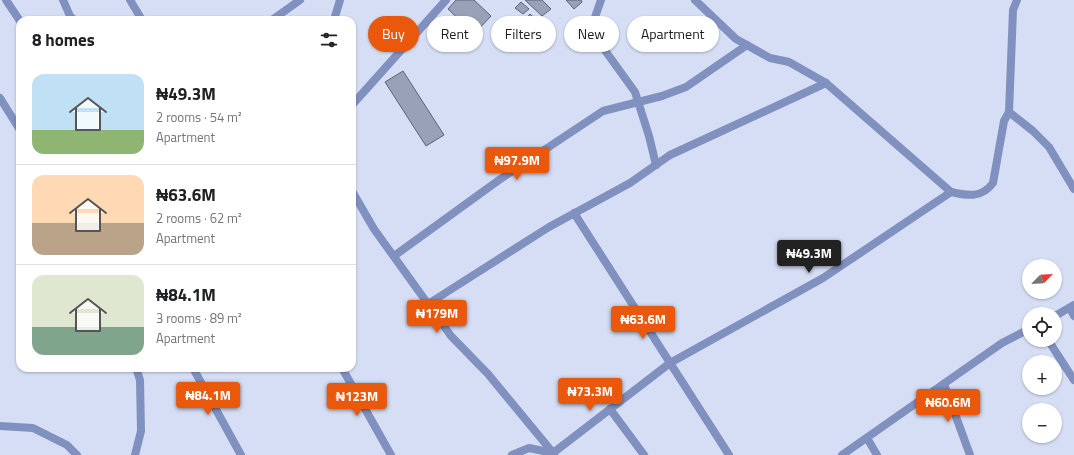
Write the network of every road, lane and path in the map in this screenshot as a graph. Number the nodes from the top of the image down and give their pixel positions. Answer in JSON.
{"nodes":[{"id":1,"x":6,"y":0,"type":"edge"},
{"id":2,"x":64,"y":0,"type":"edge"},
{"id":3,"x":130,"y":0,"type":"edge"},
{"id":4,"x":300,"y":0,"type":"edge"},
{"id":5,"x":340,"y":0,"type":"edge"},
{"id":6,"x":446,"y":0,"type":"edge"},
{"id":7,"x":601,"y":0,"type":"edge"},
{"id":8,"x":695,"y":0,"type":"edge"},
{"id":9,"x":1017,"y":0,"type":"edge"},
{"id":10,"x":17,"y":16,"type":"edge"},
{"id":11,"x":70,"y":16,"type":"edge"},
{"id":12,"x":140,"y":16,"type":"edge"},
{"id":13,"x":278,"y":16,"type":"edge"},
{"id":14,"x":335,"y":16,"type":"edge"},
{"id":15,"x":747,"y":45,"type":"junction"},
{"id":16,"x":826,"y":83,"type":"junction"},
{"id":17,"x":0,"y":98,"type":"edge"},
{"id":18,"x":356,"y":101,"type":"edge"},
{"id":19,"x":639,"y":102,"type":"junction"},
{"id":20,"x":1009,"y":112,"type":"junction"},
{"id":21,"x":16,"y":124,"type":"edge"},
{"id":22,"x":656,"y":165,"type":"junction"},
{"id":23,"x":1074,"y":190,"type":"edge"},
{"id":24,"x":952,"y":192,"type":"junction"},
{"id":25,"x":356,"y":198,"type":"edge"},
{"id":26,"x":574,"y":213,"type":"junction"},
{"id":27,"x":394,"y":256,"type":"junction"},
{"id":28,"x":428,"y":304,"type":"junction"},
{"id":29,"x":1072,"y":306,"type":"edge"},
{"id":30,"x":1062,"y":312,"type":"edge"},
{"id":31,"x":1074,"y":316,"type":"edge"},
{"id":32,"x":1022,"y":333,"type":"edge"},
{"id":33,"x":1053,"y":347,"type":"edge"},
{"id":34,"x":670,"y":363,"type":"junction"},
{"id":35,"x":137,"y":372,"type":"edge"},
{"id":36,"x":195,"y":372,"type":"edge"},
{"id":37,"x":344,"y":372,"type":"edge"},
{"id":38,"x":1074,"y":380,"type":"edge"},
{"id":39,"x":944,"y":384,"type":"junction"},
{"id":40,"x":610,"y":408,"type":"junction"},
{"id":41,"x":0,"y":426,"type":"edge"},
{"id":42,"x":867,"y":438,"type":"junction"},
{"id":43,"x":554,"y":454,"type":"edge"},
{"id":44,"x":78,"y":455,"type":"edge"},
{"id":45,"x":135,"y":455,"type":"edge"},
{"id":46,"x":241,"y":455,"type":"edge"},
{"id":47,"x":391,"y":455,"type":"edge"},
{"id":48,"x":512,"y":455,"type":"edge"},
{"id":49,"x":644,"y":455,"type":"edge"},
{"id":50,"x":729,"y":455,"type":"edge"},
{"id":51,"x":842,"y":455,"type":"edge"},
{"id":52,"x":877,"y":455,"type":"edge"},
{"id":53,"x":970,"y":455,"type":"edge"}],
"edges":[{"from":1,"to":10,"type":"street"},
{"from":2,"to":11,"type":"street"},
{"from":3,"to":12,"type":"street"},
{"from":4,"to":13,"type":"street"},
{"from":5,"to":14,"type":"street"},
{"from":6,"to":18,"type":"street"},
{"from":7,"to":19,"type":"street"},
{"from":8,"to":15,"type":"street"},
{"from":9,"to":20,"type":"street"},
{"from":15,"to":16,"type":"street"},
{"from":15,"to":19,"type":"street"},
{"from":16,"to":22,"type":"street"},
{"from":16,"to":24,"type":"street"},
{"from":17,"to":21,"type":"street"},
{"from":19,"to":22,"type":"street"},
{"from":19,"to":27,"type":"street"},
{"from":20,"to":23,"type":"street"},
{"from":20,"to":24,"type":"street"},
{"from":22,"to":26,"type":"street"},
{"from":24,"to":34,"type":"street"},
{"from":25,"to":27,"type":"street"},
{"from":26,"to":28,"type":"street"},
{"from":26,"to":34,"type":"street"},
{"from":27,"to":28,"type":"street"},
{"from":28,"to":43,"type":"street"},
{"from":29,"to":30,"type":"street"},
{"from":29,"to":31,"type":"street"},
{"from":32,"to":39,"type":"street"},
{"from":33,"to":38,"type":"street"},
{"from":34,"to":40,"type":"street"},
{"from":34,"to":50,"type":"street"},
{"from":35,"to":45,"type":"street"},
{"from":36,"to":46,"type":"street"},
{"from":37,"to":47,"type":"street"},
{"from":39,"to":42,"type":"street"},
{"from":39,"to":53,"type":"street"},
{"from":40,"to":43,"type":"street"},
{"from":40,"to":49,"type":"street"},
{"from":41,"to":44,"type":"street"},
{"from":42,"to":51,"type":"street"},
{"from":42,"to":52,"type":"street"},
{"from":43,"to":48,"type":"street"}]}
